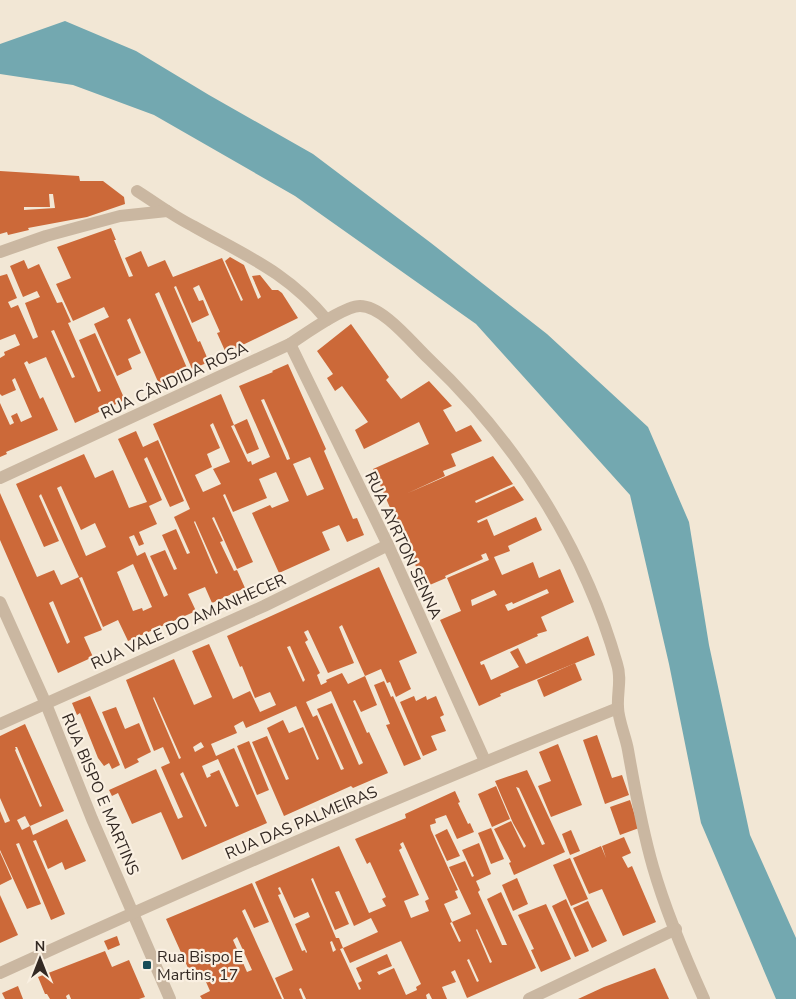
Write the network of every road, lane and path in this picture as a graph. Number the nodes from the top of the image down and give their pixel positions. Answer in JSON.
{"nodes":[{"id":1,"x":137,"y":191,"type":"dead end"},
{"id":2,"x":167,"y":211,"type":"junction"},
{"id":3,"x":0,"y":252,"type":"edge"},
{"id":4,"x":327,"y":320,"type":"junction"},
{"id":5,"x":290,"y":344,"type":"junction"},
{"id":6,"x":0,"y":478,"type":"edge"},
{"id":7,"x":388,"y":545,"type":"junction"},
{"id":8,"x":0,"y":602,"type":"edge"},
{"id":9,"x":46,"y":704,"type":"junction"},
{"id":10,"x":618,"y":708,"type":"junction"},
{"id":11,"x":0,"y":724,"type":"edge"},
{"id":12,"x":485,"y":761,"type":"junction"},
{"id":13,"x":134,"y":912,"type":"junction"},
{"id":14,"x":676,"y":929,"type":"junction"},
{"id":15,"x":0,"y":973,"type":"edge"},
{"id":16,"x":170,"y":999,"type":"edge"},
{"id":17,"x":529,"y":999,"type":"edge"},
{"id":18,"x":704,"y":999,"type":"edge"}],
"edges":[{"from":1,"to":2,"type":"street"},
{"from":2,"to":3,"type":"street"},
{"from":2,"to":4,"type":"street"},
{"from":4,"to":5,"type":"street","name":"RUA CÂNDIDA ROSA"},
{"from":4,"to":10,"type":"street","name":"RUA CÂNDIDA ROSA"},
{"from":5,"to":6,"type":"street","name":"RUA CÂNDIDA ROSA"},
{"from":5,"to":7,"type":"street","name":"RUA AYRTON SENNA"},
{"from":7,"to":9,"type":"street","name":"RUA VALE DO AMANHECER"},
{"from":7,"to":12,"type":"street","name":"RUA AYRTON SENNA"},
{"from":8,"to":9,"type":"street","name":"RUA BISPO E MARTINS"},
{"from":9,"to":11,"type":"street","name":"RUA VALE DO AMANHECER"},
{"from":9,"to":13,"type":"street","name":"RUA BISPO E MARTINS"},
{"from":10,"to":12,"type":"street","name":"RUA DAS PALMEIRAS"},
{"from":10,"to":14,"type":"street"},
{"from":12,"to":13,"type":"street","name":"RUA DAS PALMEIRAS"},
{"from":13,"to":15,"type":"street","name":"RUA DAS PALMEIRAS"},
{"from":13,"to":16,"type":"street","name":"RUA BISPO E MARTINS"},
{"from":14,"to":17,"type":"street"},
{"from":14,"to":18,"type":"street"}]}
